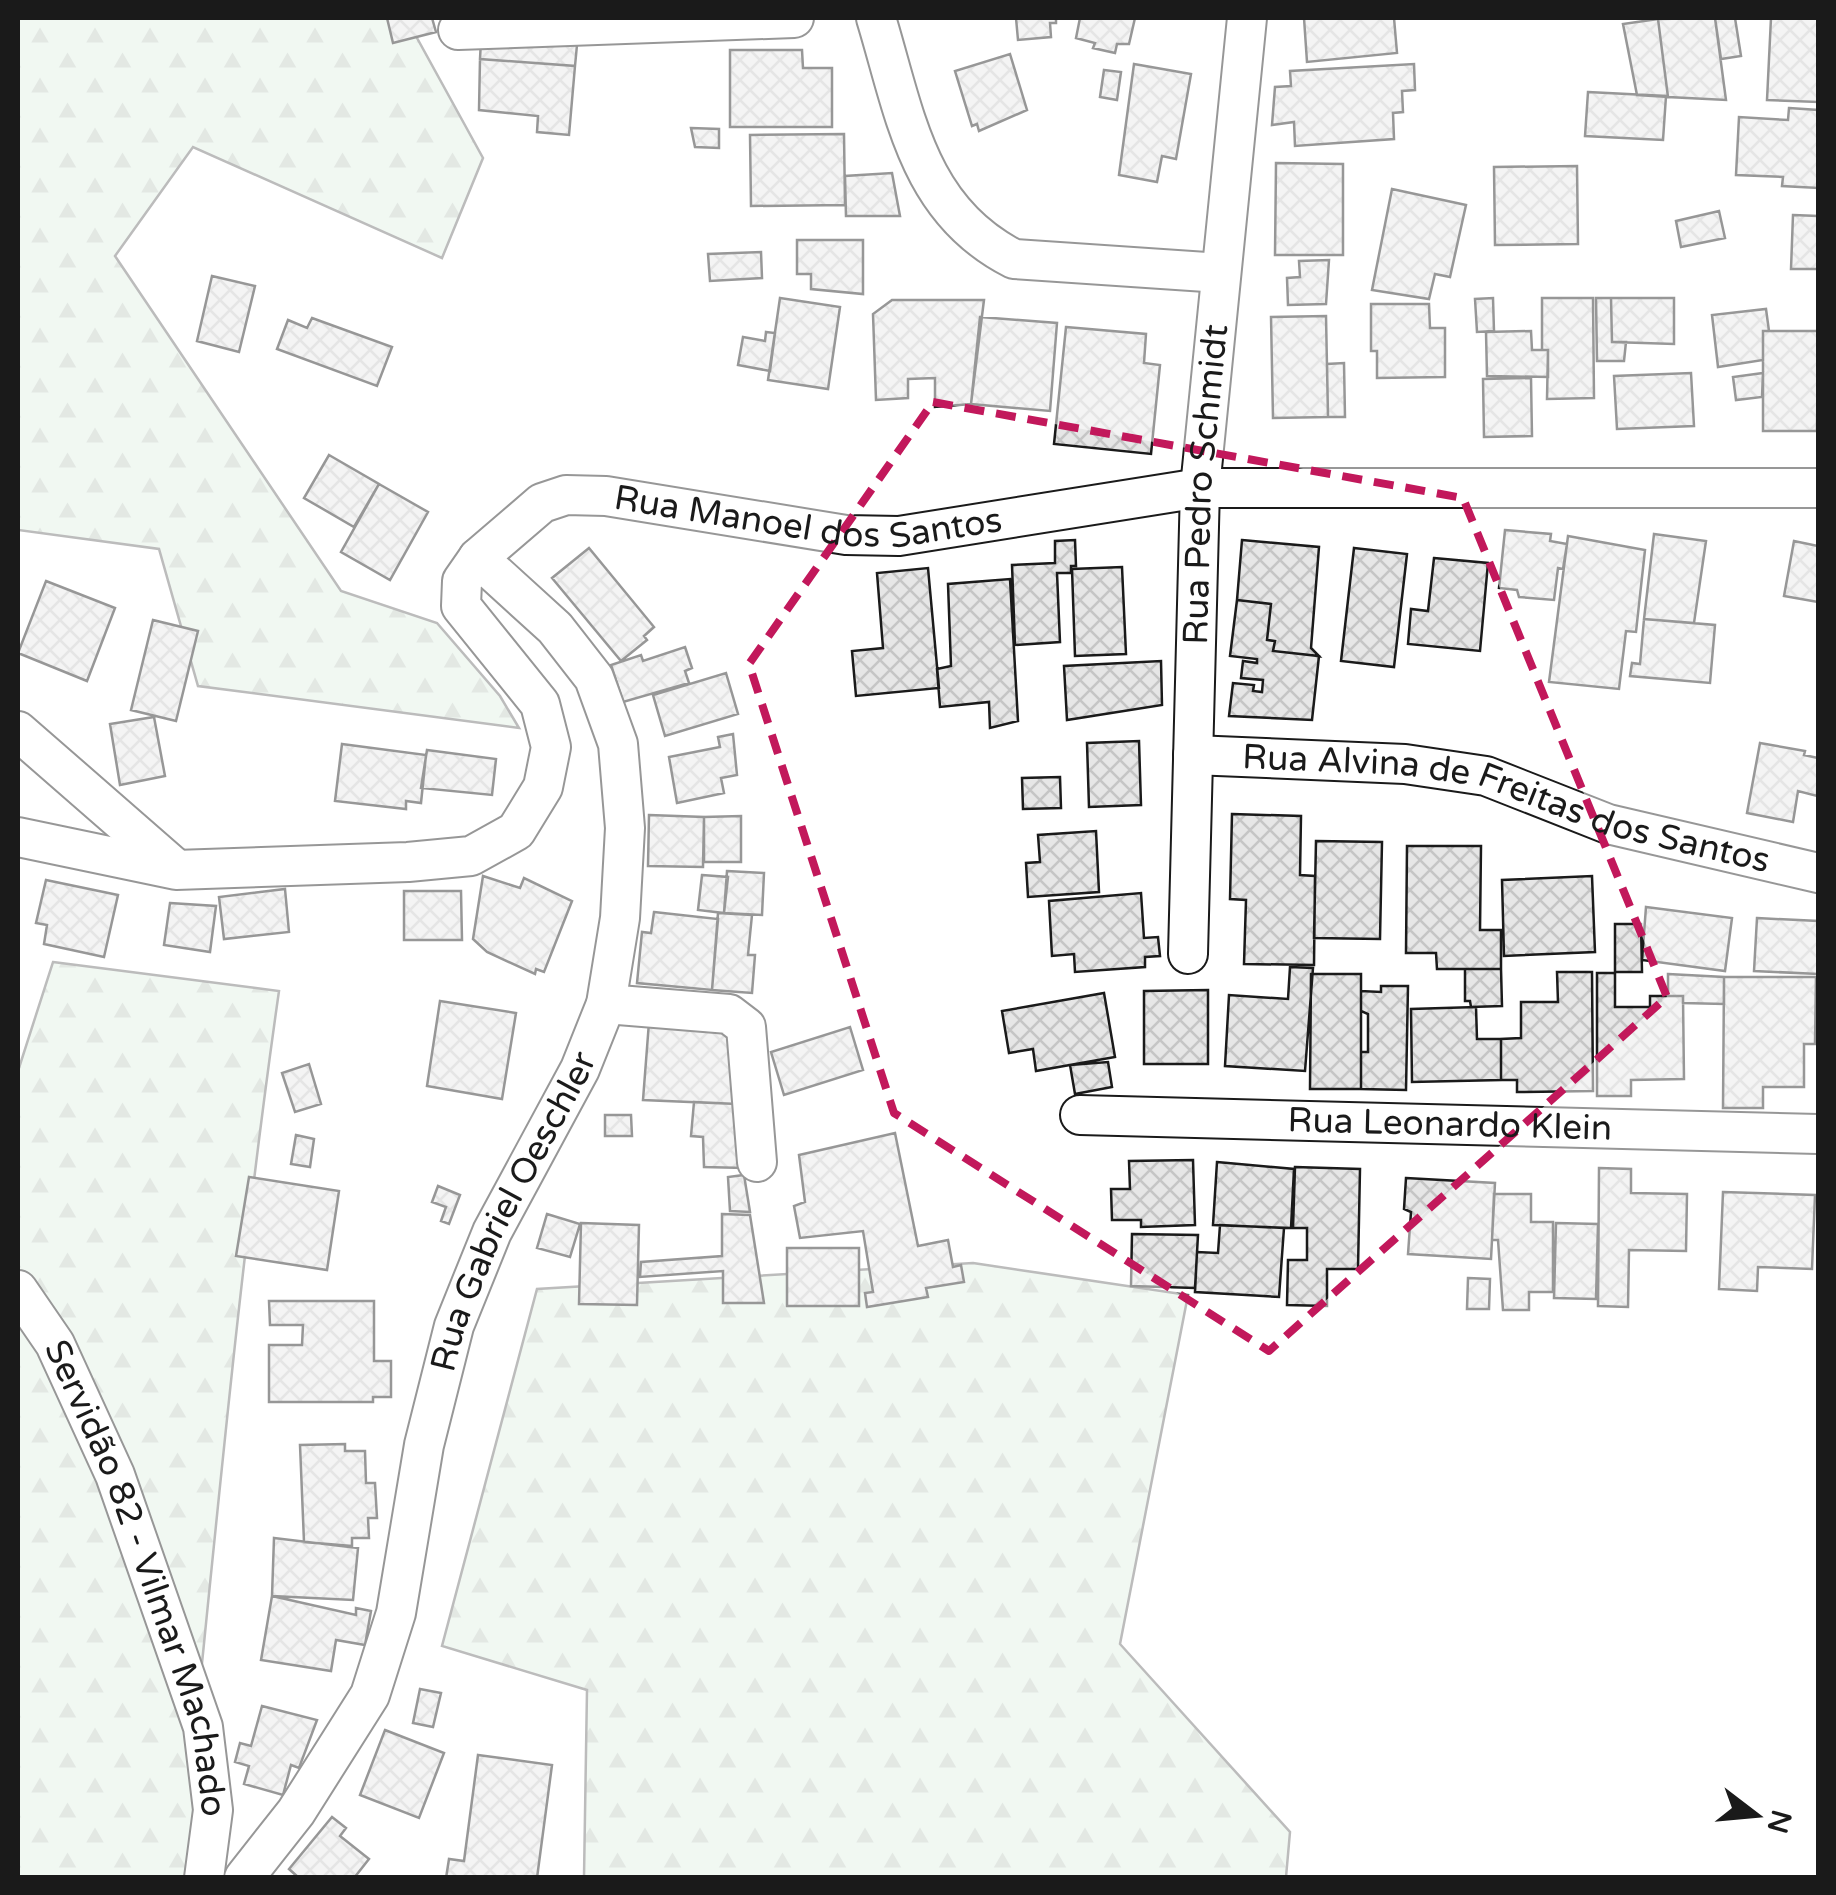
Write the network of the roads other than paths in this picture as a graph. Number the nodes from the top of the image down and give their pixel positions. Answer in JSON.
{"nodes":[{"id":1,"x":794,"y":18,"type":"edge"},
{"id":2,"x":876,"y":18,"type":"edge"},
{"id":3,"x":1247,"y":18,"type":"edge"},
{"id":4,"x":458,"y":30,"type":"dead end"},
{"id":5,"x":1220,"y":274,"type":"junction"},
{"id":6,"x":1200,"y":488,"type":"junction"},
{"id":7,"x":1818,"y":488,"type":"edge"},
{"id":8,"x":478,"y":558,"type":"junction"},
{"id":9,"x":18,"y":731,"type":"edge"},
{"id":10,"x":1193,"y":755,"type":"junction"},
{"id":11,"x":18,"y":837,"type":"edge"},
{"id":12,"x":176,"y":870,"type":"junction"},
{"id":13,"x":1818,"y":873,"type":"edge"},
{"id":14,"x":1188,"y":954,"type":"dead end"},
{"id":15,"x":606,"y":1004,"type":"junction"},
{"id":16,"x":1080,"y":1116,"type":"dead end"},
{"id":17,"x":1818,"y":1134,"type":"edge"},
{"id":18,"x":757,"y":1162,"type":"dead end"},
{"id":19,"x":18,"y":1290,"type":"edge"},
{"id":20,"x":204,"y":1878,"type":"edge"},
{"id":21,"x":244,"y":1878,"type":"edge"}],
"edges":[{"from":1,"to":4,"type":"street"},
{"from":2,"to":5,"type":"street"},
{"from":3,"to":5,"type":"street","name":"Rua Pedro Schmidt"},
{"from":5,"to":6,"type":"street","name":"Rua Pedro Schmidt"},
{"from":6,"to":7,"type":"street","name":"Rua Manoel dos Santos"},
{"from":6,"to":8,"type":"street","name":"Rua Manoel dos Santos"},
{"from":6,"to":10,"type":"street","name":"Rua Pedro Schmidt"},
{"from":8,"to":12,"type":"street","name":"Rua Manoel dos Santos"},
{"from":8,"to":15,"type":"street","name":"Rua Gabriel Oeschler"},
{"from":9,"to":12,"type":"street"},
{"from":10,"to":13,"type":"street","name":"Rua Alvina de Freitas dos Santos"},
{"from":10,"to":14,"type":"street","name":"Rua Pedro Schmidt"},
{"from":11,"to":12,"type":"street","name":"Rua Manoel dos Santos"},
{"from":15,"to":18,"type":"street"},
{"from":15,"to":21,"type":"street","name":"Rua Gabriel Oeschler"},
{"from":16,"to":17,"type":"street","name":"Rua Leonardo Klein"},
{"from":19,"to":20,"type":"street","name":"Servidão 82 - Vilmar Machado"}]}
